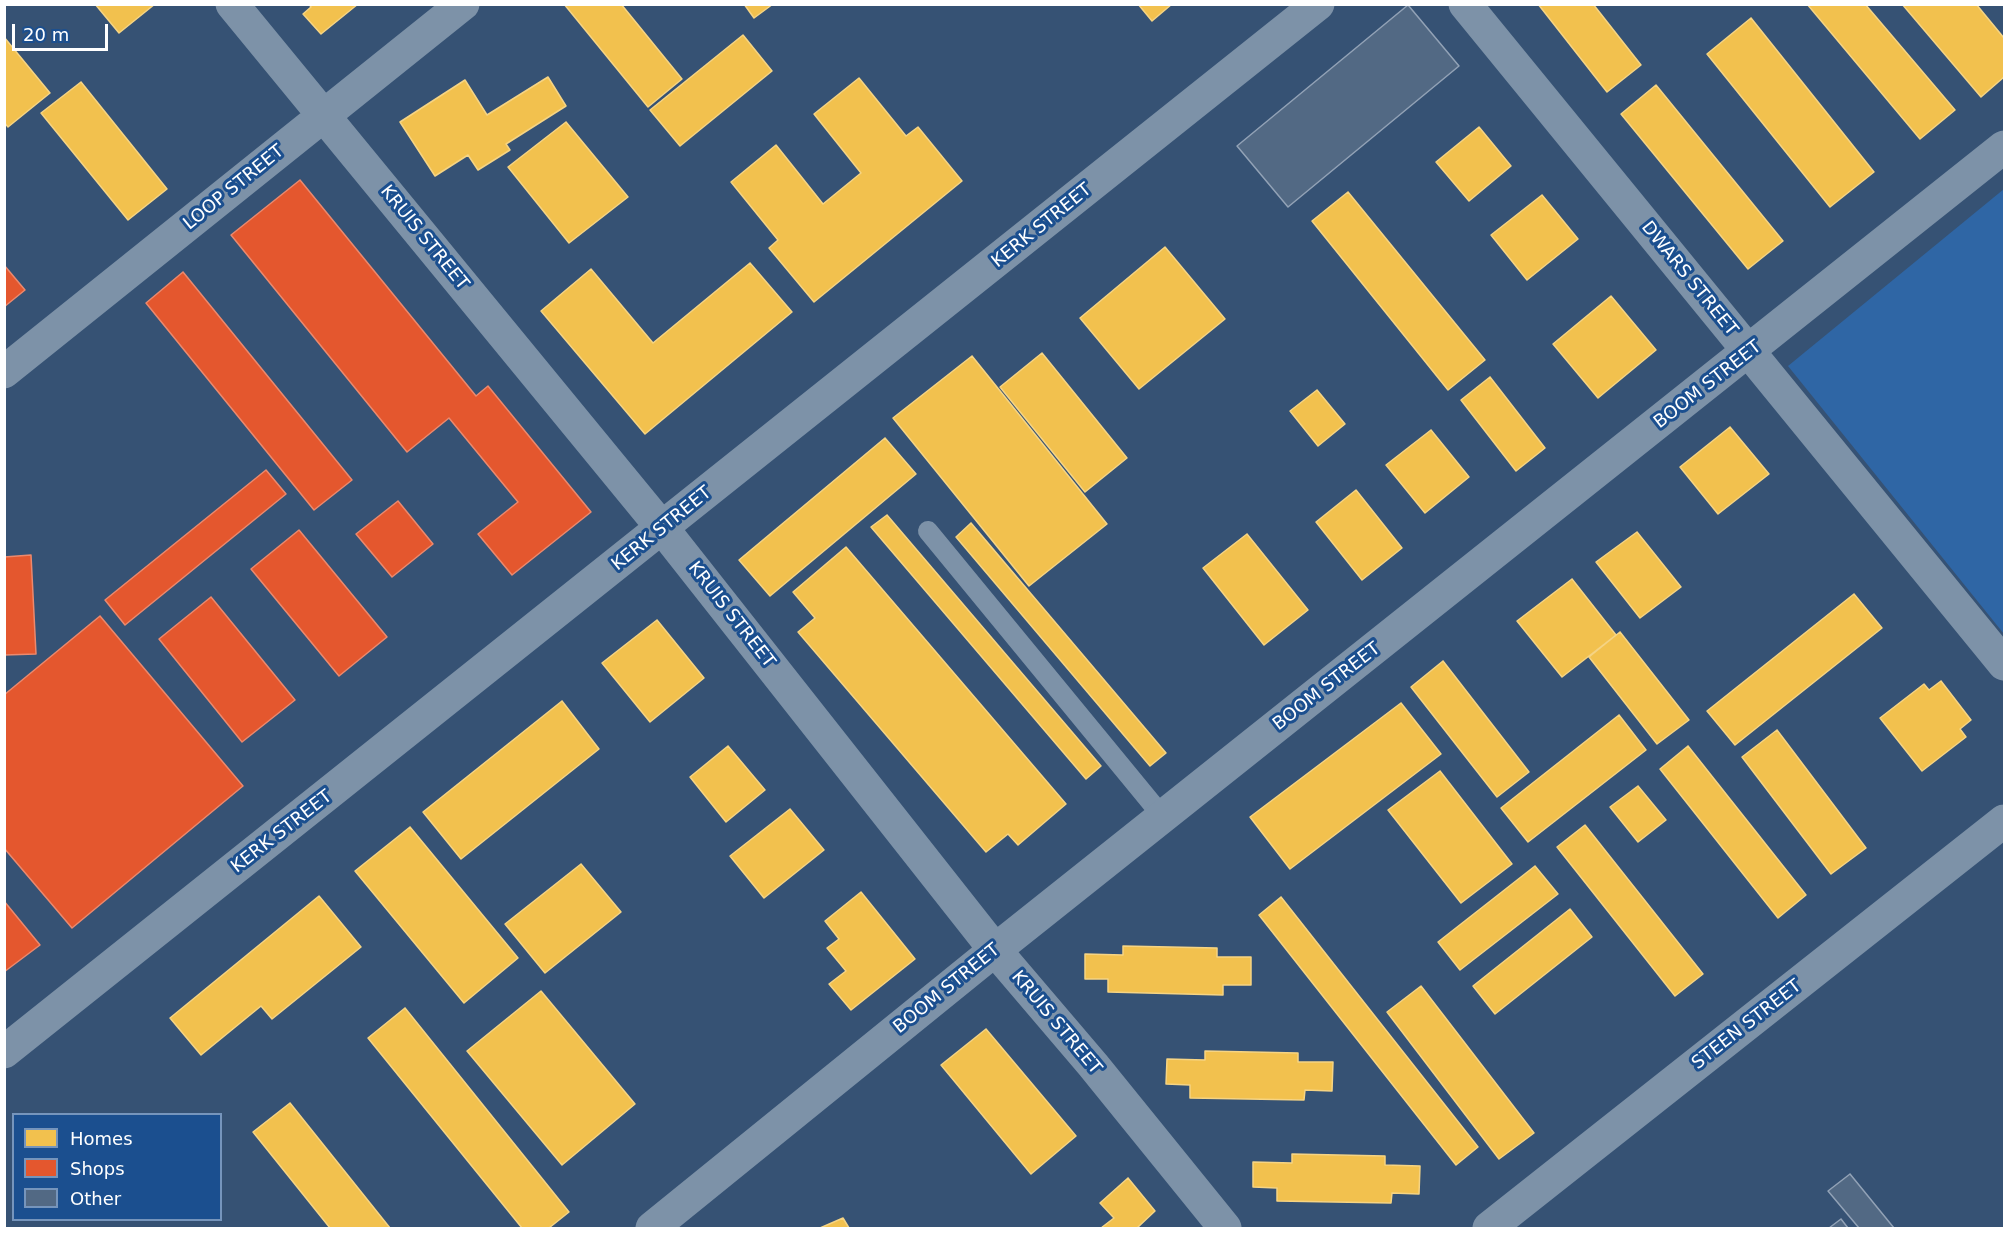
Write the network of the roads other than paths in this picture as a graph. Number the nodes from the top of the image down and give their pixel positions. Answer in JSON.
{"nodes":[{"id":1,"x":232,"y":4,"type":"edge"},
{"id":2,"x":463,"y":4,"type":"edge"},
{"id":3,"x":1318,"y":4,"type":"edge"},
{"id":4,"x":1465,"y":4,"type":"edge"},
{"id":5,"x":324,"y":115,"type":"junction"},
{"id":6,"x":2004,"y":147,"type":"edge"},
{"id":7,"x":1749,"y":352,"type":"junction"},
{"id":8,"x":4,"y":372,"type":"edge"},
{"id":9,"x":663,"y":529,"type":"junction"},
{"id":10,"x":928,"y":531,"type":"dead end"},
{"id":11,"x":2004,"y":664,"type":"edge"},
{"id":12,"x":1163,"y":817,"type":"junction"},
{"id":13,"x":2004,"y":821,"type":"edge"},
{"id":14,"x":995,"y":950,"type":"junction"},
{"id":15,"x":4,"y":1052,"type":"edge"},
{"id":16,"x":652,"y":1228,"type":"edge"},
{"id":17,"x":1225,"y":1228,"type":"edge"},
{"id":18,"x":1489,"y":1228,"type":"edge"}],
"edges":[{"from":1,"to":5,"type":"street","name":"KRUIS STREET"},
{"from":2,"to":5,"type":"street","name":"LOOP STREET"},
{"from":3,"to":9,"type":"street","name":"KERK STREET"},
{"from":4,"to":7,"type":"street","name":"DWARS STREET"},
{"from":5,"to":8,"type":"street","name":"LOOP STREET"},
{"from":5,"to":9,"type":"street","name":"KRUIS STREET"},
{"from":6,"to":7,"type":"street","name":"BOOM STREET"},
{"from":7,"to":11,"type":"street","name":"DWARS STREET"},
{"from":7,"to":12,"type":"street","name":"BOOM STREET"},
{"from":9,"to":14,"type":"street","name":"KRUIS STREET"},
{"from":9,"to":15,"type":"street","name":"KERK STREET"},
{"from":10,"to":12,"type":"lane"},
{"from":12,"to":14,"type":"street","name":"BOOM STREET"},
{"from":13,"to":18,"type":"street","name":"STEEN STREET"},
{"from":14,"to":16,"type":"street","name":"BOOM STREET"},
{"from":14,"to":17,"type":"street","name":"KRUIS STREET"}]}
